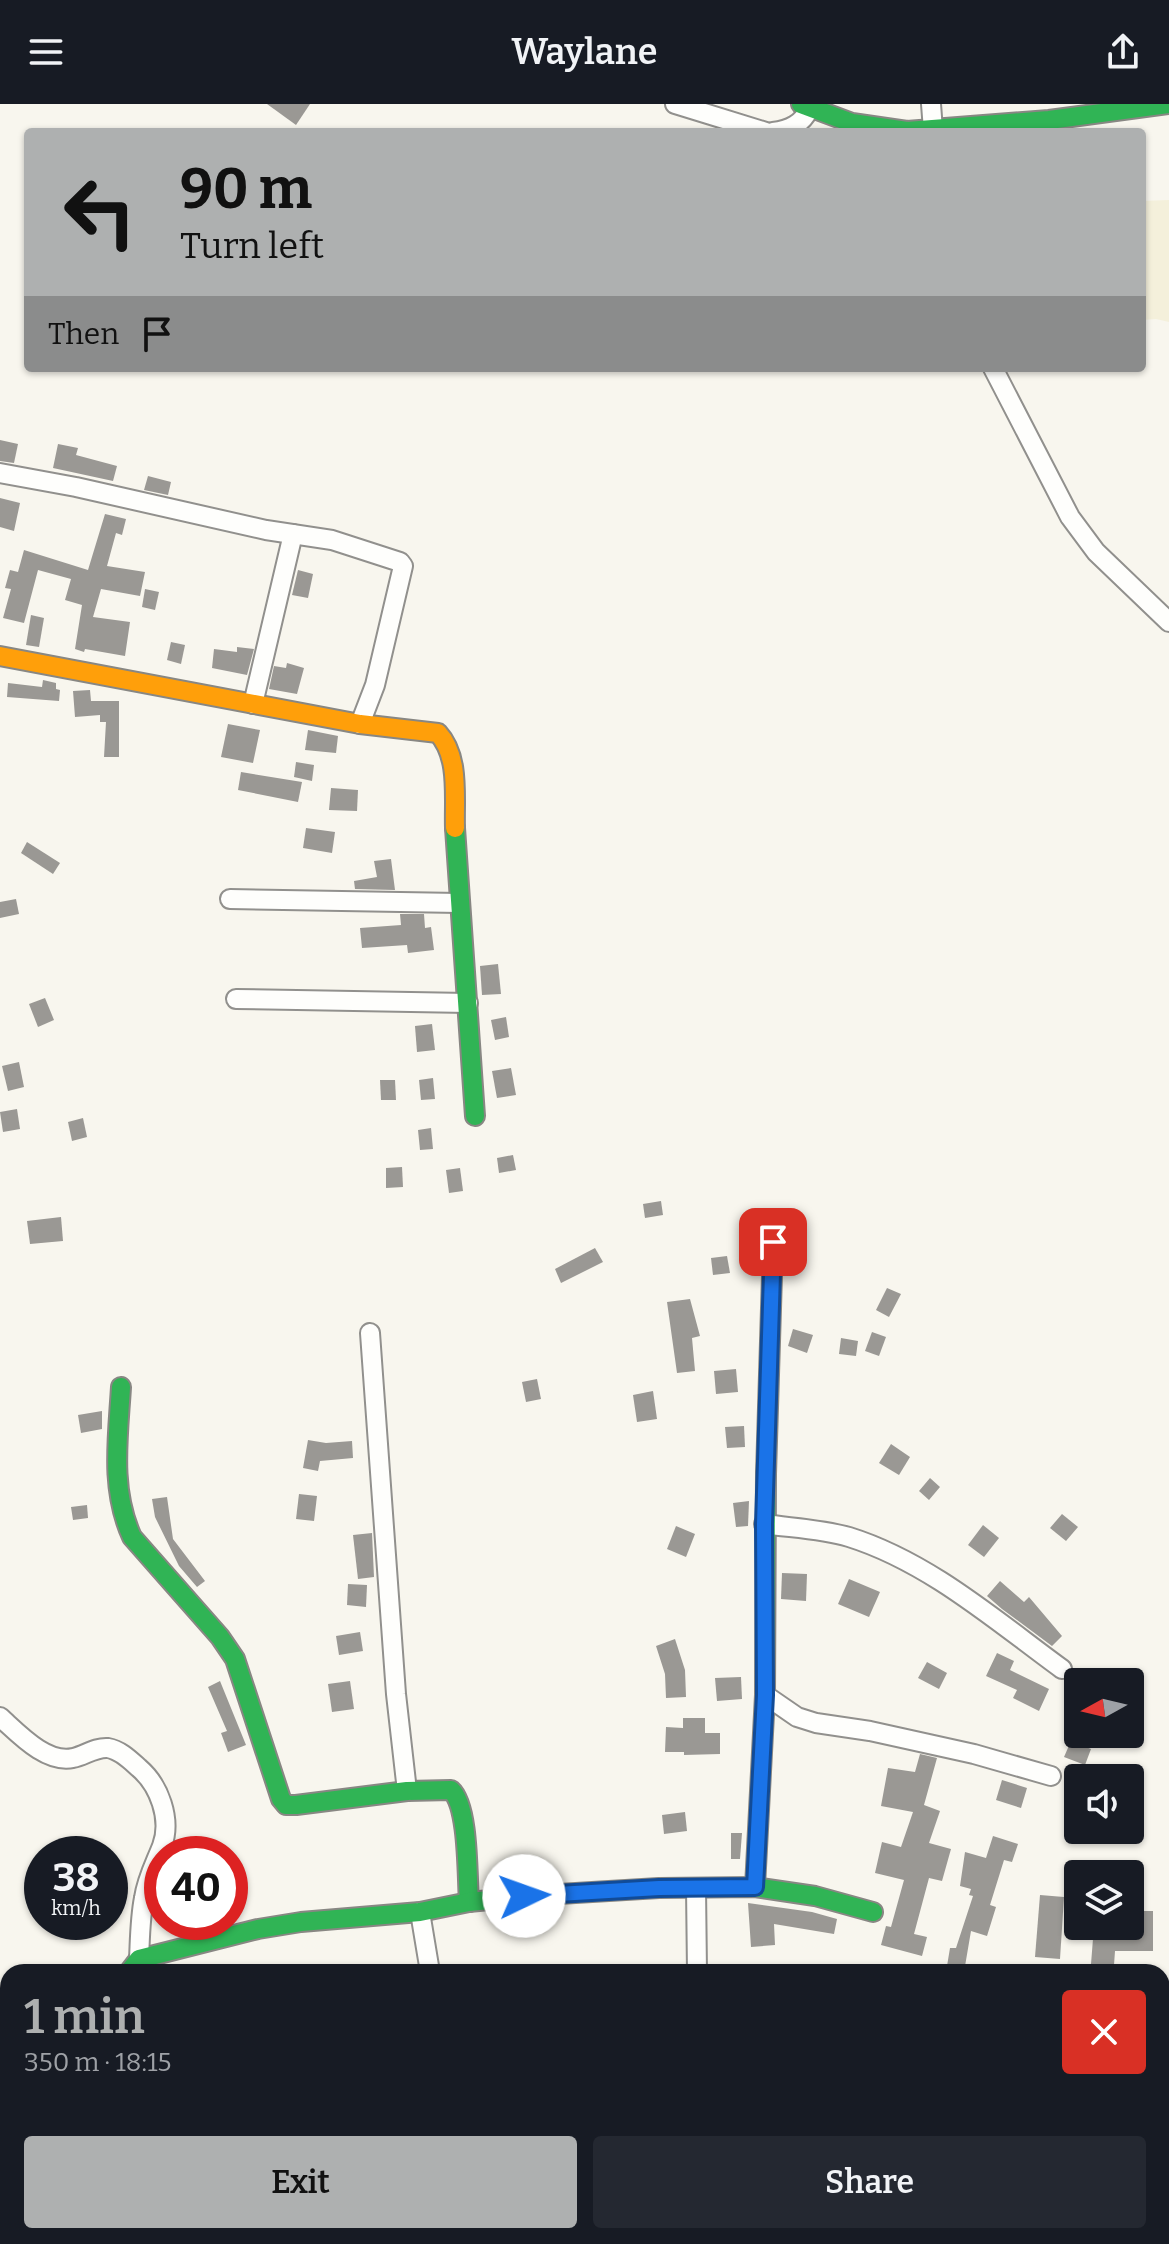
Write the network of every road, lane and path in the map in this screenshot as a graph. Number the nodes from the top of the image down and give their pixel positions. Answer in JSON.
{"nodes":[{"id":1,"x":675,"y":104,"type":"edge"},
{"id":2,"x":931,"y":104,"type":"edge"},
{"id":3,"x":1169,"y":104,"type":"edge"},
{"id":4,"x":806,"y":106,"type":"edge"},
{"id":5,"x":753,"y":128,"type":"edge"},
{"id":6,"x":787,"y":128,"type":"edge"},
{"id":7,"x":880,"y":128,"type":"edge"},
{"id":8,"x":933,"y":128,"type":"edge"},
{"id":9,"x":956,"y":128,"type":"edge"},
{"id":10,"x":995,"y":372,"type":"edge"},
{"id":11,"x":0,"y":473,"type":"edge"},
{"id":12,"x":293,"y":534,"type":"junction"},
{"id":13,"x":1169,"y":622,"type":"edge"},
{"id":14,"x":0,"y":656,"type":"edge"},
{"id":15,"x":253,"y":704,"type":"junction"},
{"id":16,"x":360,"y":724,"type":"junction"},
{"id":17,"x":230,"y":899,"type":"dead end"},
{"id":18,"x":459,"y":903,"type":"junction"},
{"id":19,"x":236,"y":999,"type":"dead end"},
{"id":20,"x":468,"y":1003,"type":"junction"},
{"id":21,"x":475,"y":1116,"type":"dead end"},
{"id":22,"x":773,"y":1242,"type":"dead end"},
{"id":23,"x":370,"y":1333,"type":"dead end"},
{"id":24,"x":121,"y":1387,"type":"dead end"},
{"id":25,"x":764,"y":1524,"type":"junction"},
{"id":26,"x":1062,"y":1669,"type":"dead end"},
{"id":27,"x":765,"y":1695,"type":"junction"},
{"id":28,"x":0,"y":1717,"type":"edge"},
{"id":29,"x":1051,"y":1776,"type":"dead end"},
{"id":30,"x":407,"y":1791,"type":"junction"},
{"id":31,"x":755,"y":1887,"type":"junction"},
{"id":32,"x":696,"y":1888,"type":"junction"},
{"id":33,"x":469,"y":1902,"type":"junction"},
{"id":34,"x":420,"y":1912,"type":"junction"},
{"id":35,"x":873,"y":1912,"type":"dead end"},
{"id":36,"x":134,"y":1964,"type":"edge"},
{"id":37,"x":141,"y":1964,"type":"edge"},
{"id":38,"x":429,"y":1964,"type":"edge"},
{"id":39,"x":697,"y":1964,"type":"edge"}],
"edges":[{"from":1,"to":5,"type":"street"},
{"from":2,"to":8,"type":"street"},
{"from":3,"to":9,"type":"street"},
{"from":4,"to":6,"type":"street"},
{"from":4,"to":7,"type":"street"},
{"from":10,"to":13,"type":"street"},
{"from":11,"to":12,"type":"street"},
{"from":12,"to":15,"type":"street"},
{"from":12,"to":16,"type":"street"},
{"from":14,"to":15,"type":"street"},
{"from":15,"to":16,"type":"street"},
{"from":16,"to":18,"type":"street"},
{"from":17,"to":18,"type":"street"},
{"from":18,"to":20,"type":"street"},
{"from":19,"to":20,"type":"street"},
{"from":20,"to":21,"type":"street"},
{"from":22,"to":25,"type":"street"},
{"from":23,"to":30,"type":"street"},
{"from":24,"to":30,"type":"street"},
{"from":25,"to":26,"type":"street"},
{"from":25,"to":27,"type":"street"},
{"from":27,"to":29,"type":"street"},
{"from":27,"to":31,"type":"street"},
{"from":28,"to":36,"type":"street"},
{"from":30,"to":33,"type":"street"},
{"from":31,"to":32,"type":"street"},
{"from":31,"to":35,"type":"street"},
{"from":32,"to":33,"type":"street"},
{"from":32,"to":39,"type":"street"},
{"from":33,"to":34,"type":"street"},
{"from":34,"to":37,"type":"street"},
{"from":34,"to":38,"type":"street"}]}
